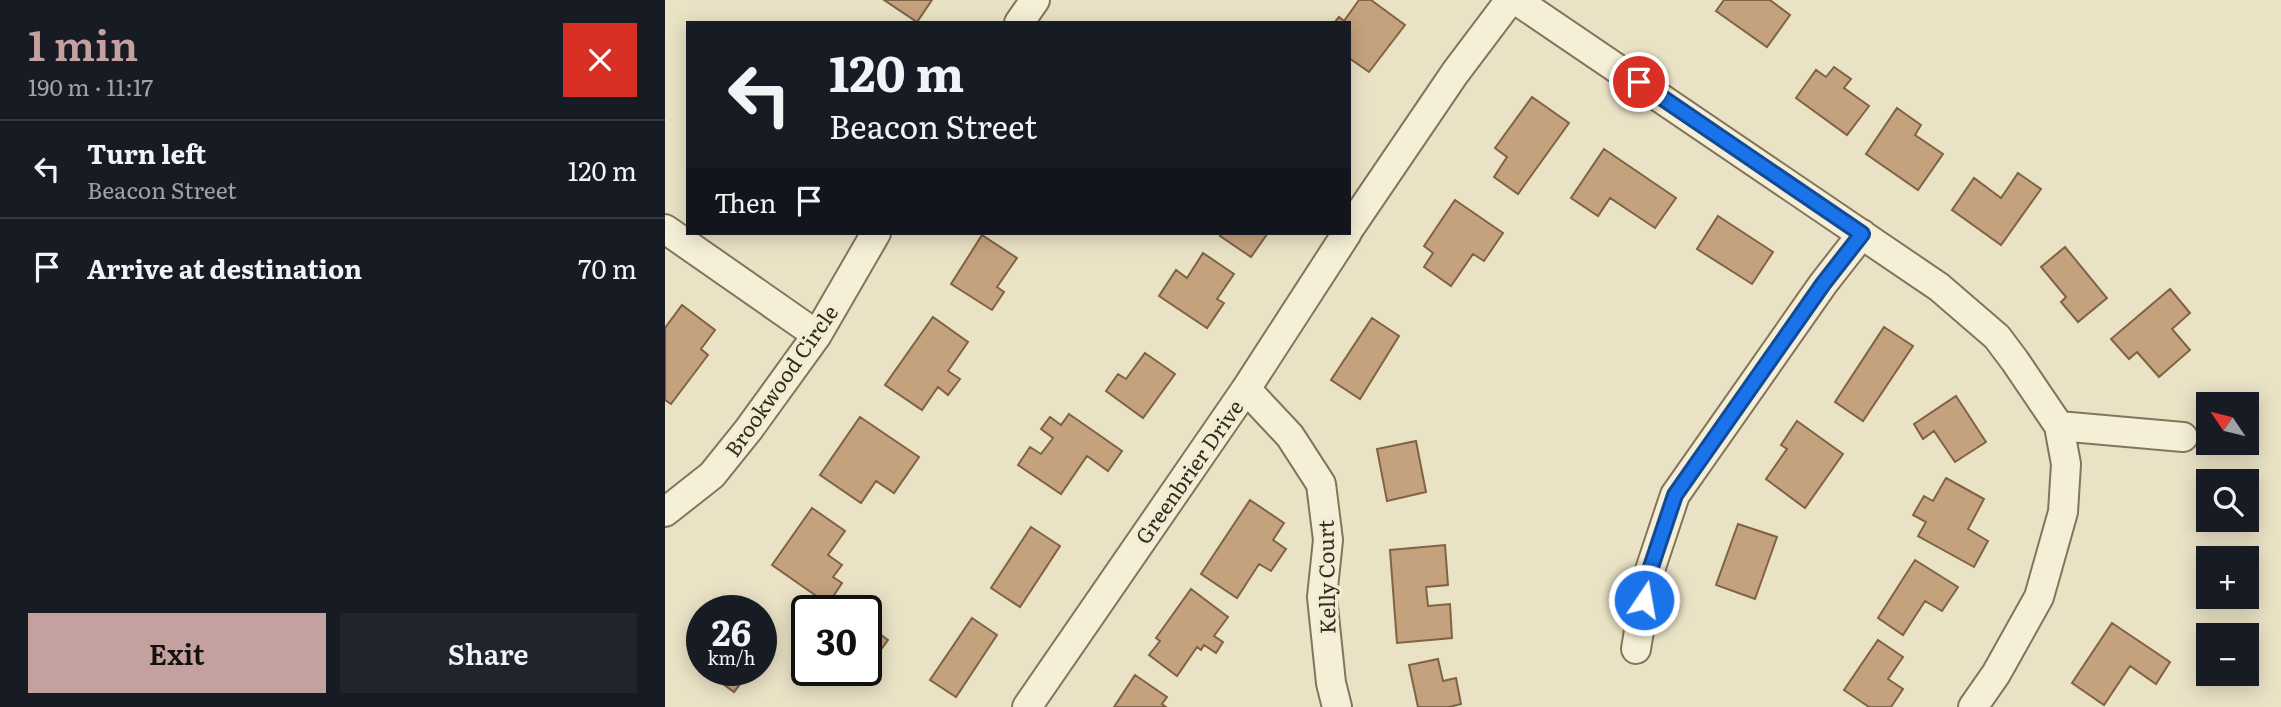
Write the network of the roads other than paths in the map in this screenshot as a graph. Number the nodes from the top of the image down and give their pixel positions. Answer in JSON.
{"nodes":[{"id":1,"x":1035,"y":0,"type":"edge"},
{"id":2,"x":1510,"y":0,"type":"edge"},
{"id":3,"x":1516,"y":0,"type":"edge"},
{"id":4,"x":1020,"y":21,"type":"edge"},
{"id":5,"x":1351,"y":227,"type":"edge"},
{"id":6,"x":665,"y":229,"type":"edge"},
{"id":7,"x":1862,"y":234,"type":"junction"},
{"id":8,"x":875,"y":235,"type":"edge"},
{"id":9,"x":1345,"y":235,"type":"edge"},
{"id":10,"x":817,"y":335,"type":"junction"},
{"id":11,"x":1246,"y":388,"type":"junction"},
{"id":12,"x":2059,"y":426,"type":"junction"},
{"id":13,"x":2183,"y":437,"type":"dead end"},
{"id":14,"x":665,"y":512,"type":"edge"},
{"id":15,"x":1636,"y":649,"type":"dead end"},
{"id":16,"x":1027,"y":707,"type":"edge"},
{"id":17,"x":1337,"y":707,"type":"edge"},
{"id":18,"x":1973,"y":707,"type":"edge"}],
"edges":[{"from":1,"to":4,"type":"street"},
{"from":2,"to":5,"type":"street","name":"Greenbrier Drive"},
{"from":3,"to":7,"type":"street"},
{"from":6,"to":10,"type":"street"},
{"from":7,"to":12,"type":"street"},
{"from":7,"to":15,"type":"street"},
{"from":8,"to":10,"type":"street","name":"Brookwood Circle"},
{"from":9,"to":11,"type":"street","name":"Greenbrier Drive"},
{"from":10,"to":14,"type":"street","name":"Brookwood Circle"},
{"from":11,"to":16,"type":"street","name":"Greenbrier Drive"},
{"from":11,"to":17,"type":"street","name":"Kelly Court"},
{"from":12,"to":13,"type":"street"},
{"from":12,"to":18,"type":"street"}]}
